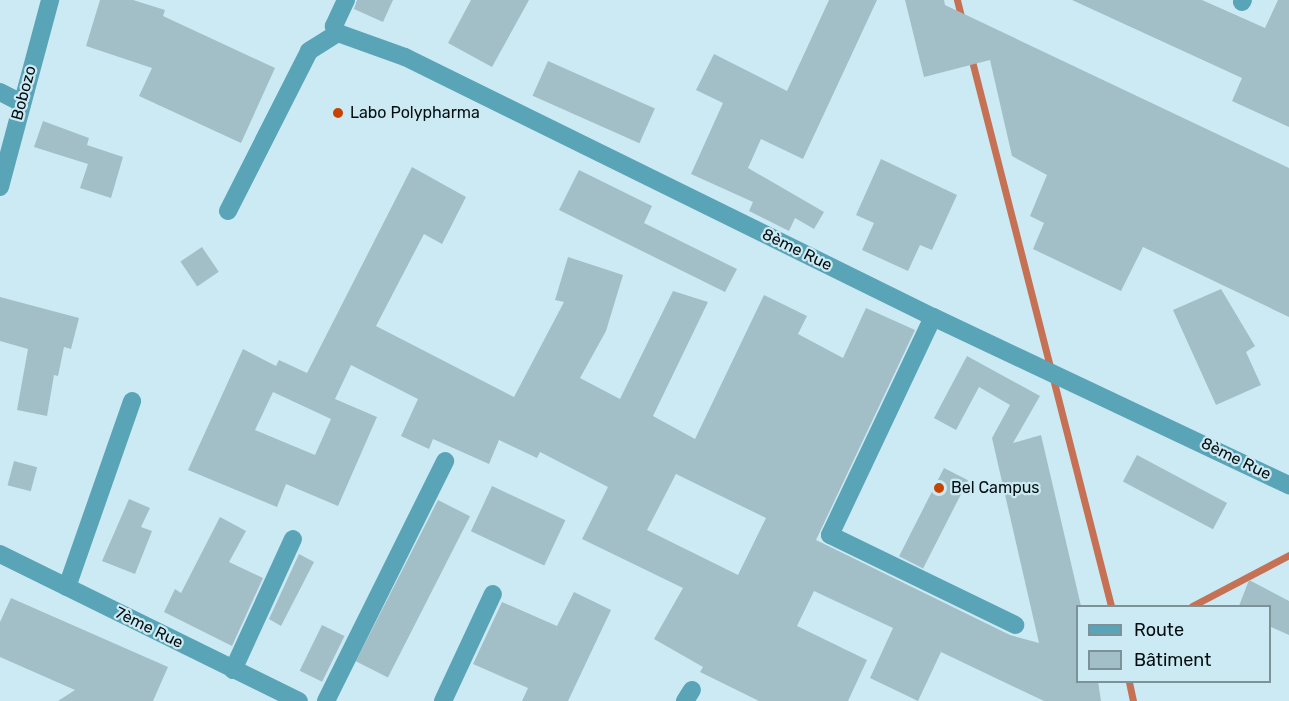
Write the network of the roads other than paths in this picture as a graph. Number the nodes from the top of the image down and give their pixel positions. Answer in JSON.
{"nodes":[{"id":1,"x":50,"y":0,"type":"edge"},
{"id":2,"x":346,"y":0,"type":"edge"},
{"id":3,"x":338,"y":33,"type":"junction"},
{"id":4,"x":0,"y":92,"type":"edge"},
{"id":5,"x":20,"y":102,"type":"junction"},
{"id":6,"x":0,"y":187,"type":"edge"},
{"id":7,"x":228,"y":211,"type":"dead end"},
{"id":8,"x":933,"y":317,"type":"junction"},
{"id":9,"x":132,"y":401,"type":"dead end"},
{"id":10,"x":445,"y":461,"type":"dead end"},
{"id":11,"x":1289,"y":485,"type":"edge"},
{"id":12,"x":293,"y":539,"type":"dead end"},
{"id":13,"x":0,"y":554,"type":"edge"},
{"id":14,"x":67,"y":587,"type":"junction"},
{"id":15,"x":494,"y":594,"type":"dead end"},
{"id":16,"x":1015,"y":626,"type":"dead end"},
{"id":17,"x":233,"y":670,"type":"junction"},
{"id":18,"x":299,"y":701,"type":"edge"},
{"id":19,"x":326,"y":701,"type":"edge"},
{"id":20,"x":443,"y":701,"type":"edge"}],
"edges":[{"from":1,"to":5,"type":"street","name":"Bobozo"},
{"from":2,"to":3,"type":"street"},
{"from":3,"to":7,"type":"street"},
{"from":3,"to":8,"type":"street","name":"8ème Rue"},
{"from":4,"to":5,"type":"street"},
{"from":5,"to":6,"type":"street","name":"Bobozo"},
{"from":8,"to":11,"type":"street","name":"8ème Rue"},
{"from":8,"to":16,"type":"street"},
{"from":9,"to":14,"type":"street"},
{"from":10,"to":19,"type":"street"},
{"from":12,"to":17,"type":"street"},
{"from":13,"to":14,"type":"street","name":"7ème Rue"},
{"from":14,"to":17,"type":"street","name":"7ème Rue"},
{"from":15,"to":20,"type":"street"},
{"from":17,"to":18,"type":"street","name":"7ème Rue"}]}
